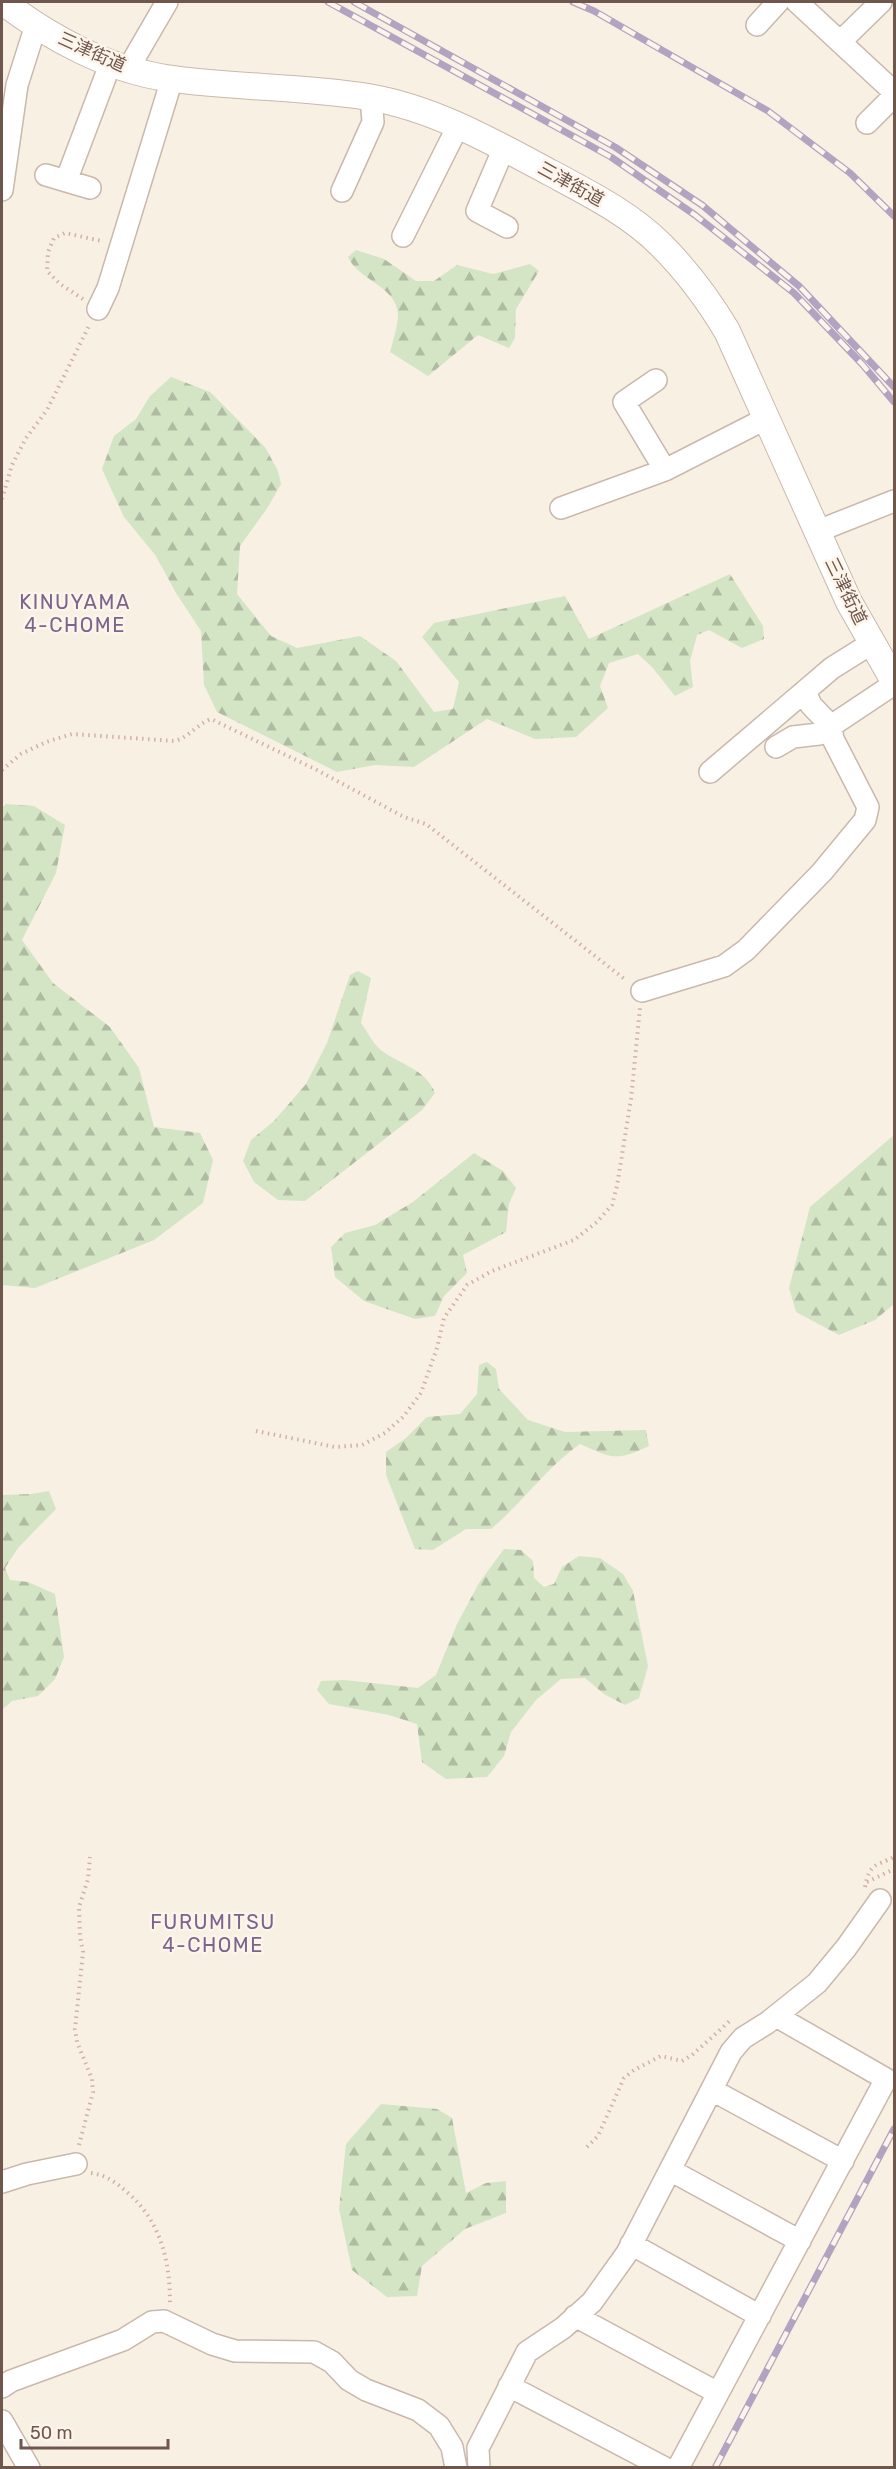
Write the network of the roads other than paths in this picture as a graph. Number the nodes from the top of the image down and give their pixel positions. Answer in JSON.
{"nodes":[{"id":1,"x":3,"y":2,"type":"edge"},
{"id":2,"x":166,"y":2,"type":"edge"},
{"id":3,"x":778,"y":2,"type":"edge"},
{"id":4,"x":797,"y":2,"type":"edge"},
{"id":5,"x":881,"y":2,"type":"edge"},
{"id":6,"x":36,"y":25,"type":"junction"},
{"id":7,"x":757,"y":25,"type":"dead end"},
{"id":8,"x":840,"y":42,"type":"junction"},
{"id":9,"x":120,"y":66,"type":"junction"},
{"id":10,"x":172,"y":79,"type":"junction"},
{"id":11,"x":894,"y":94,"type":"edge"},
{"id":12,"x":371,"y":98,"type":"junction"},
{"id":13,"x":867,"y":123,"type":"dead end"},
{"id":14,"x":458,"y":126,"type":"junction"},
{"id":15,"x":504,"y":148,"type":"junction"},
{"id":16,"x":90,"y":188,"type":"dead end"},
{"id":17,"x":2,"y":190,"type":"edge"},
{"id":18,"x":342,"y":191,"type":"dead end"},
{"id":19,"x":507,"y":227,"type":"dead end"},
{"id":20,"x":403,"y":236,"type":"dead end"},
{"id":21,"x":98,"y":309,"type":"road end"},
{"id":22,"x":656,"y":380,"type":"dead end"},
{"id":23,"x":767,"y":418,"type":"junction"},
{"id":24,"x":665,"y":470,"type":"junction"},
{"id":25,"x":894,"y":501,"type":"edge"},
{"id":26,"x":561,"y":508,"type":"dead end"},
{"id":27,"x":818,"y":531,"type":"junction"},
{"id":28,"x":872,"y":643,"type":"junction"},
{"id":29,"x":894,"y":682,"type":"edge"},
{"id":30,"x":805,"y":691,"type":"junction"},
{"id":31,"x":831,"y":726,"type":"junction"},
{"id":32,"x":776,"y":747,"type":"dead end"},
{"id":33,"x":710,"y":772,"type":"dead end"},
{"id":34,"x":642,"y":991,"type":"road end"},
{"id":35,"x":872,"y":1897,"type":"road end"},
{"id":36,"x":776,"y":2016,"type":"junction"},
{"id":37,"x":712,"y":2090,"type":"junction"},
{"id":38,"x":843,"y":2161,"type":"junction"},
{"id":39,"x":76,"y":2164,"type":"road end"},
{"id":40,"x":669,"y":2170,"type":"junction"},
{"id":41,"x":2,"y":2182,"type":"edge"},
{"id":42,"x":800,"y":2241,"type":"junction"},
{"id":43,"x":631,"y":2244,"type":"junction"},
{"id":44,"x":575,"y":2316,"type":"junction"},
{"id":45,"x":760,"y":2316,"type":"junction"},
{"id":46,"x":509,"y":2386,"type":"junction"},
{"id":47,"x":2,"y":2387,"type":"edge"},
{"id":48,"x":718,"y":2393,"type":"junction"},
{"id":49,"x":2,"y":2421,"type":"edge"},
{"id":50,"x":29,"y":2468,"type":"edge"},
{"id":51,"x":456,"y":2468,"type":"edge"},
{"id":52,"x":479,"y":2468,"type":"edge"},
{"id":53,"x":665,"y":2468,"type":"edge"},
{"id":54,"x":678,"y":2468,"type":"edge"}],
"edges":[{"from":1,"to":6,"type":"street","name":"三津街道"},
{"from":2,"to":9,"type":"street"},
{"from":3,"to":7,"type":"street"},
{"from":4,"to":8,"type":"street"},
{"from":5,"to":8,"type":"street"},
{"from":6,"to":9,"type":"street","name":"三津街道"},
{"from":6,"to":17,"type":"street"},
{"from":8,"to":11,"type":"street"},
{"from":9,"to":10,"type":"street","name":"三津街道"},
{"from":9,"to":16,"type":"street"},
{"from":10,"to":12,"type":"street","name":"三津街道"},
{"from":10,"to":21,"type":"street"},
{"from":11,"to":13,"type":"street"},
{"from":12,"to":14,"type":"street","name":"三津街道"},
{"from":12,"to":18,"type":"street"},
{"from":14,"to":15,"type":"street","name":"三津街道"},
{"from":14,"to":20,"type":"street"},
{"from":15,"to":19,"type":"street"},
{"from":15,"to":23,"type":"street","name":"三津街道"},
{"from":22,"to":24,"type":"street"},
{"from":23,"to":24,"type":"street"},
{"from":23,"to":27,"type":"street","name":"三津街道"},
{"from":24,"to":26,"type":"street"},
{"from":25,"to":27,"type":"street"},
{"from":27,"to":28,"type":"street","name":"三津街道"},
{"from":28,"to":29,"type":"street","name":"三津街道"},
{"from":28,"to":30,"type":"street"},
{"from":29,"to":31,"type":"street"},
{"from":30,"to":31,"type":"street"},
{"from":30,"to":33,"type":"street"},
{"from":31,"to":32,"type":"street"},
{"from":31,"to":34,"type":"street"},
{"from":35,"to":36,"type":"street"},
{"from":36,"to":37,"type":"street"},
{"from":36,"to":38,"type":"street"},
{"from":37,"to":38,"type":"street"},
{"from":37,"to":40,"type":"street"},
{"from":38,"to":42,"type":"street"},
{"from":39,"to":41,"type":"street"},
{"from":40,"to":42,"type":"street"},
{"from":40,"to":43,"type":"street"},
{"from":42,"to":45,"type":"street"},
{"from":43,"to":44,"type":"street"},
{"from":43,"to":45,"type":"street"},
{"from":44,"to":46,"type":"street"},
{"from":44,"to":48,"type":"street"},
{"from":45,"to":48,"type":"street"},
{"from":46,"to":52,"type":"street"},
{"from":46,"to":53,"type":"street"},
{"from":47,"to":51,"type":"street"},
{"from":48,"to":54,"type":"street"},
{"from":49,"to":50,"type":"street"}]}
